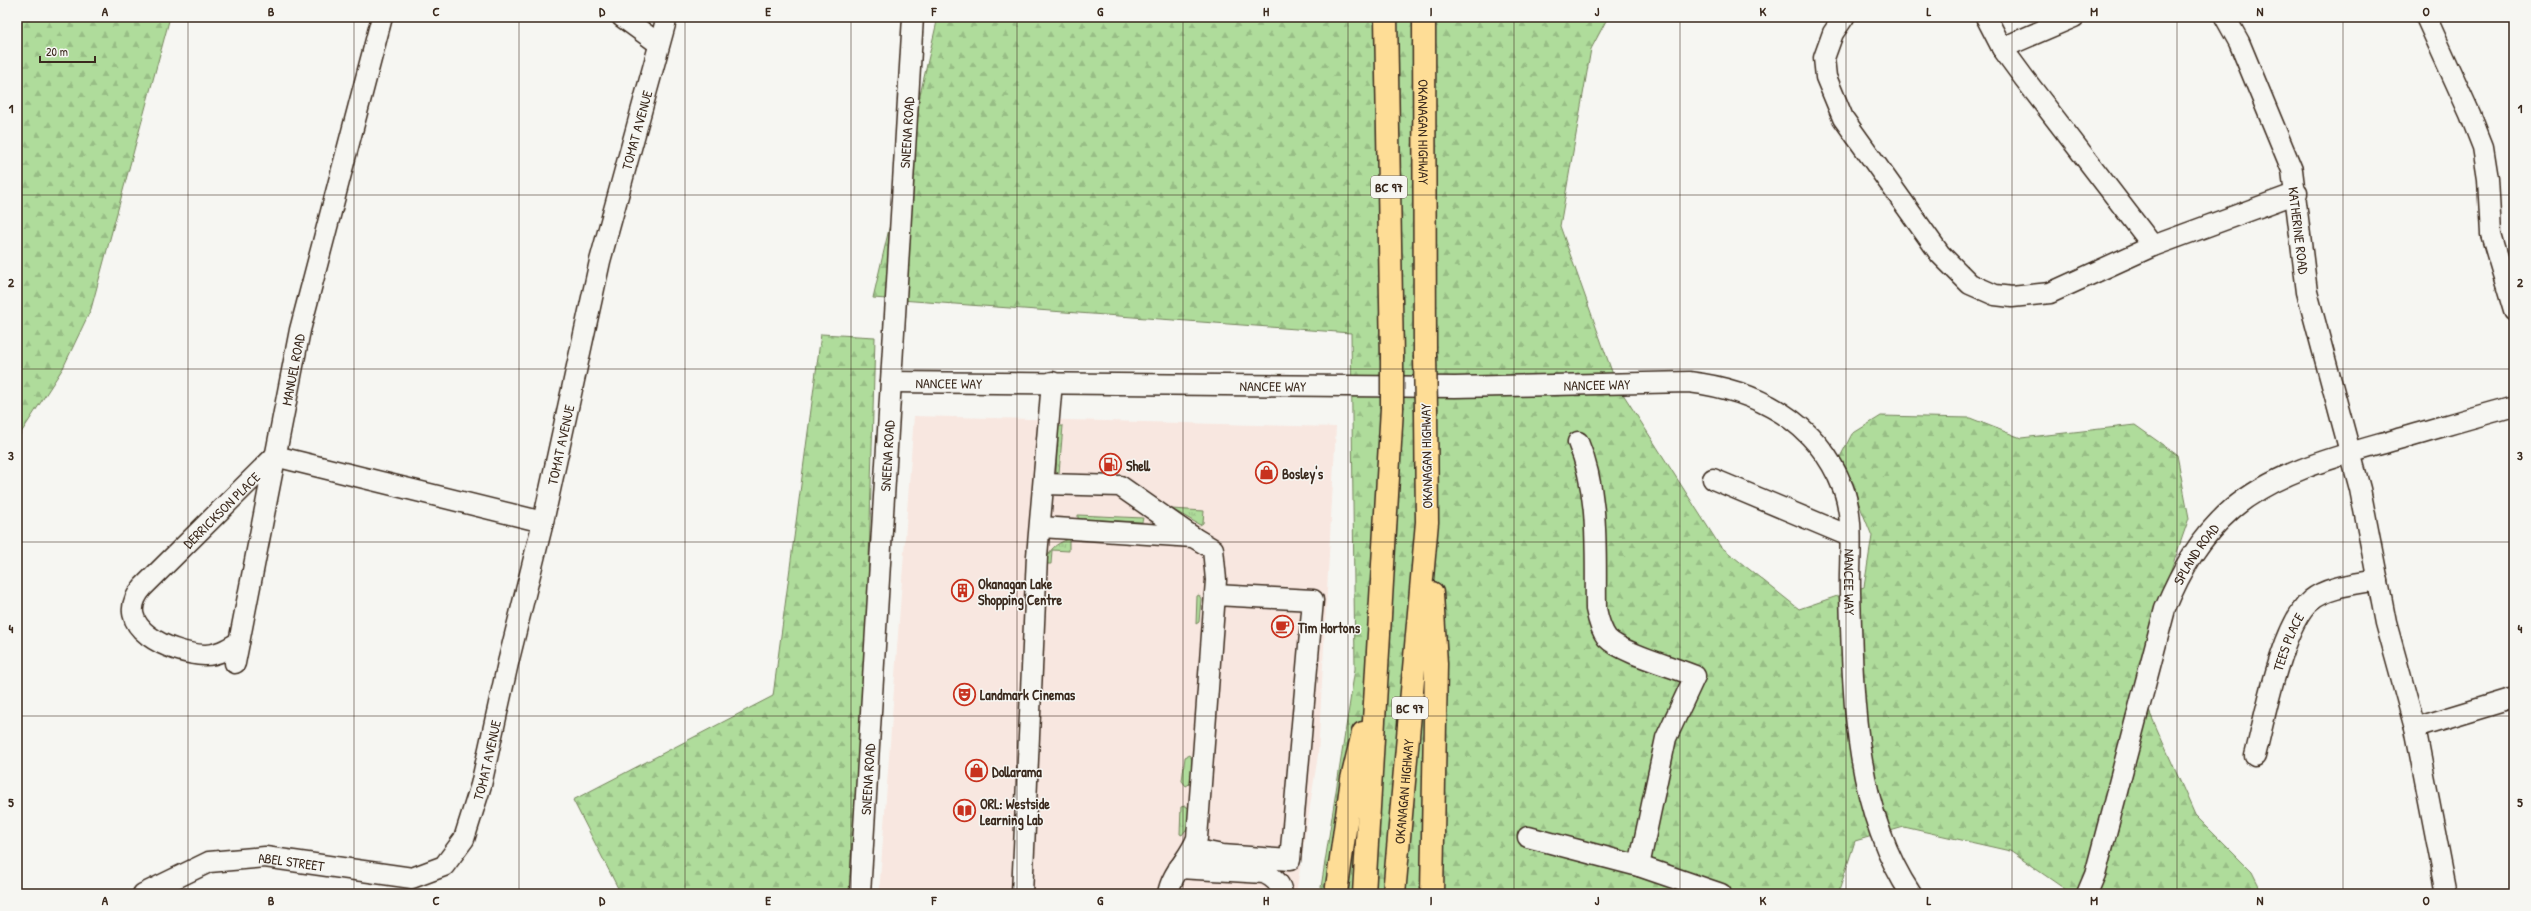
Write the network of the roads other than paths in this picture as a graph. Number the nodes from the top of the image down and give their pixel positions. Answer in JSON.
{"nodes":[{"id":1,"x":382,"y":17,"type":"edge"},
{"id":2,"x":622,"y":17,"type":"edge"},
{"id":3,"x":667,"y":17,"type":"edge"},
{"id":4,"x":913,"y":17,"type":"edge"},
{"id":5,"x":1386,"y":17,"type":"edge"},
{"id":6,"x":1424,"y":17,"type":"edge"},
{"id":7,"x":1844,"y":17,"type":"edge"},
{"id":8,"x":1986,"y":17,"type":"edge"},
{"id":9,"x":2074,"y":17,"type":"edge"},
{"id":10,"x":2225,"y":17,"type":"edge"},
{"id":11,"x":2426,"y":17,"type":"edge"},
{"id":12,"x":659,"y":44,"type":"junction"},
{"id":13,"x":2002,"y":48,"type":"junction"},
{"id":14,"x":2297,"y":193,"type":"junction"},
{"id":15,"x":2153,"y":246,"type":"junction"},
{"id":16,"x":2514,"y":310,"type":"edge"},
{"id":17,"x":891,"y":382,"type":"junction"},
{"id":18,"x":1052,"y":382,"type":"junction"},
{"id":19,"x":2514,"y":406,"type":"edge"},
{"id":20,"x":1578,"y":442,"type":"dead end"},
{"id":21,"x":2351,"y":452,"type":"junction"},
{"id":22,"x":275,"y":456,"type":"junction"},
{"id":23,"x":1713,"y":479,"type":"dead end"},
{"id":24,"x":1044,"y":484,"type":"junction"},
{"id":25,"x":543,"y":522,"type":"junction"},
{"id":26,"x":1427,"y":522,"type":"junction"},
{"id":27,"x":1041,"y":527,"type":"junction"},
{"id":28,"x":1849,"y":536,"type":"junction"},
{"id":29,"x":1193,"y":537,"type":"junction"},
{"id":30,"x":2378,"y":580,"type":"junction"},
{"id":31,"x":1215,"y":595,"type":"junction"},
{"id":32,"x":239,"y":642,"type":"junction"},
{"id":33,"x":235,"y":663,"type":"dead end"},
{"id":34,"x":1375,"y":686,"type":"junction"},
{"id":35,"x":2514,"y":698,"type":"edge"},
{"id":36,"x":2415,"y":728,"type":"junction"},
{"id":37,"x":2255,"y":756,"type":"dead end"},
{"id":38,"x":1528,"y":837,"type":"dead end"},
{"id":39,"x":1193,"y":849,"type":"junction"},
{"id":40,"x":444,"y":866,"type":"joint"},
{"id":41,"x":1639,"y":866,"type":"junction"},
{"id":42,"x":1179,"y":868,"type":"junction"},
{"id":43,"x":1904,"y":892,"type":"edge"},
{"id":44,"x":143,"y":894,"type":"edge"},
{"id":45,"x":860,"y":894,"type":"edge"},
{"id":46,"x":1022,"y":894,"type":"edge"},
{"id":47,"x":1168,"y":894,"type":"edge"},
{"id":48,"x":1282,"y":894,"type":"edge"},
{"id":49,"x":1336,"y":894,"type":"edge"},
{"id":50,"x":1364,"y":894,"type":"edge"},
{"id":51,"x":1394,"y":894,"type":"edge"},
{"id":52,"x":1432,"y":894,"type":"edge"},
{"id":53,"x":1721,"y":894,"type":"edge"},
{"id":54,"x":2087,"y":894,"type":"edge"},
{"id":55,"x":2447,"y":894,"type":"edge"}],
"edges":[{"from":1,"to":22,"type":"street","name":"MANUEL ROAD"},
{"from":2,"to":12,"type":"street"},
{"from":3,"to":12,"type":"street","name":"TOMAT AVENUE"},
{"from":4,"to":17,"type":"street","name":"SNEENA ROAD"},
{"from":5,"to":34,"type":"highway","number":"BC 97","bridge":true},
{"from":6,"to":26,"type":"highway","name":"OKANAGAN HIGHWAY","number":"BC 97","bridge":true},
{"from":7,"to":15,"type":"street"},
{"from":8,"to":13,"type":"street"},
{"from":9,"to":13,"type":"street"},
{"from":10,"to":14,"type":"street","name":"KATHERINE ROAD"},
{"from":11,"to":16,"type":"street"},
{"from":12,"to":25,"type":"street","name":"TOMAT AVENUE"},
{"from":13,"to":15,"type":"street"},
{"from":14,"to":15,"type":"street"},
{"from":14,"to":21,"type":"street","name":"KATHERINE ROAD"},
{"from":17,"to":18,"type":"street","name":"NANCEE WAY"},
{"from":17,"to":45,"type":"street","name":"SNEENA ROAD"},
{"from":18,"to":24,"type":"street"},
{"from":18,"to":28,"type":"street","name":"NANCEE WAY"},
{"from":19,"to":21,"type":"street","name":"SPLAND ROAD"},
{"from":20,"to":41,"type":"street"},
{"from":21,"to":30,"type":"street","name":"KATHERINE ROAD"},
{"from":21,"to":54,"type":"street","name":"SPLAND ROAD"},
{"from":22,"to":25,"type":"street"},
{"from":22,"to":32,"type":"street","name":"DERRICKSON PLACE"},
{"from":22,"to":32,"type":"street","name":"DERRICKSON PLACE"},
{"from":23,"to":28,"type":"street"},
{"from":24,"to":27,"type":"street"},
{"from":24,"to":29,"type":"street"},
{"from":25,"to":40,"type":"street","name":"TOMAT AVENUE"},
{"from":26,"to":51,"type":"highway","name":"OKANAGAN HIGHWAY","number":"BC 97"},
{"from":26,"to":52,"type":"highway"},
{"from":27,"to":29,"type":"street"},
{"from":27,"to":46,"type":"street"},
{"from":28,"to":43,"type":"street","name":"NANCEE WAY"},
{"from":29,"to":31,"type":"street"},
{"from":30,"to":36,"type":"street","name":"KATHERINE ROAD"},
{"from":30,"to":37,"type":"street","name":"TEES PLACE"},
{"from":31,"to":39,"type":"street"},
{"from":31,"to":39,"type":"street"},
{"from":32,"to":33,"type":"street","name":"DERRICKSON PLACE"},
{"from":34,"to":49,"type":"highway"},
{"from":34,"to":50,"type":"highway","number":"BC 97"},
{"from":35,"to":36,"type":"street"},
{"from":36,"to":55,"type":"street","name":"KATHERINE ROAD"},
{"from":38,"to":41,"type":"street"},
{"from":39,"to":42,"type":"street"},
{"from":40,"to":44,"type":"street","name":"ABEL STREET"},
{"from":41,"to":53,"type":"street"},
{"from":42,"to":47,"type":"street"},
{"from":42,"to":48,"type":"street"}]}
